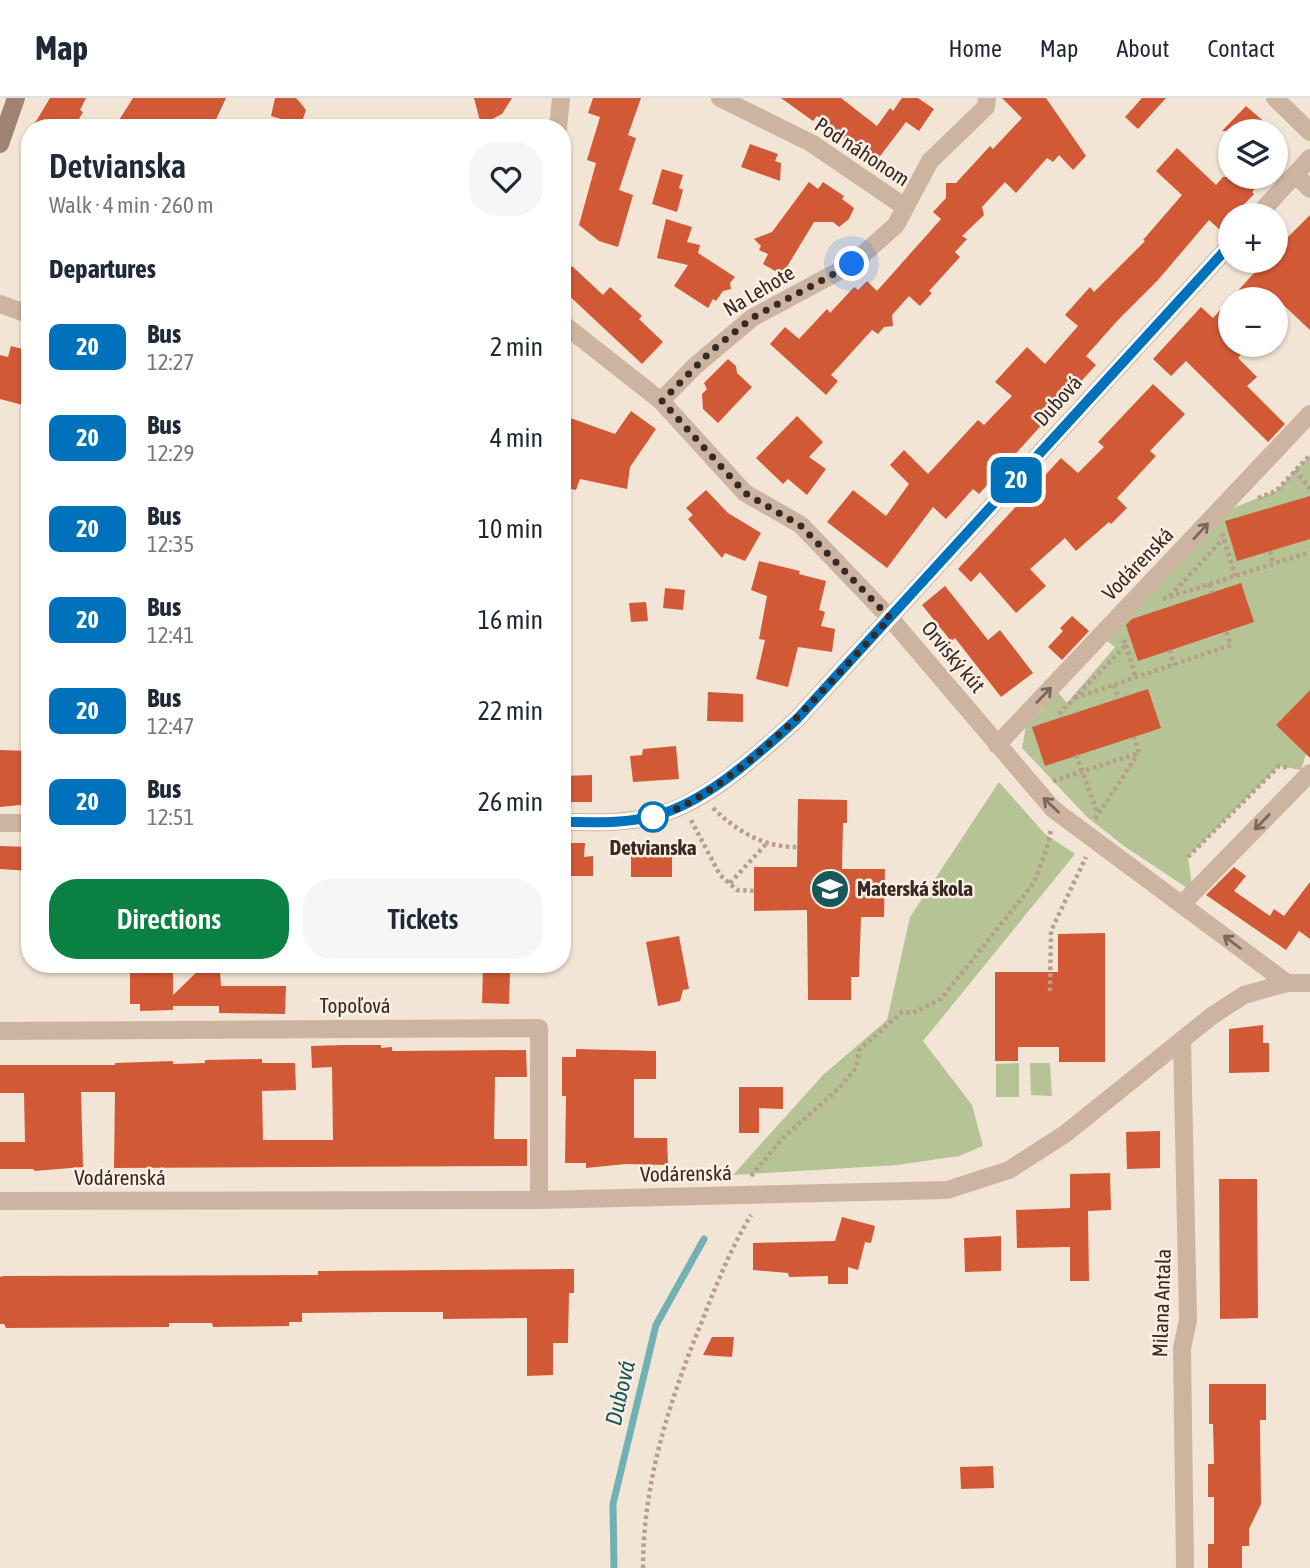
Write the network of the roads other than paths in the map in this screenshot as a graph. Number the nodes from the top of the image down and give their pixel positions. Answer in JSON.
{"nodes":[{"id":1,"x":16,"y":98,"type":"edge"},
{"id":2,"x":561,"y":98,"type":"edge"},
{"id":3,"x":720,"y":98,"type":"edge"},
{"id":4,"x":987,"y":98,"type":"edge"},
{"id":5,"x":1275,"y":98,"type":"edge"},
{"id":6,"x":559,"y":119,"type":"edge"},
{"id":7,"x":1310,"y":132,"type":"edge"},
{"id":8,"x":0,"y":144,"type":"edge"},
{"id":9,"x":1310,"y":158,"type":"edge"},
{"id":10,"x":1295,"y":174,"type":"junction"},
{"id":11,"x":1310,"y":189,"type":"edge"},
{"id":12,"x":1269,"y":203,"type":"edge"},
{"id":13,"x":905,"y":207,"type":"junction"},
{"id":14,"x":1218,"y":258,"type":"edge"},
{"id":15,"x":0,"y":304,"type":"edge"},
{"id":16,"x":21,"y":312,"type":"edge"},
{"id":17,"x":571,"y":330,"type":"edge"},
{"id":18,"x":662,"y":401,"type":"junction"},
{"id":19,"x":1310,"y":414,"type":"edge"},
{"id":20,"x":890,"y":618,"type":"junction"},
{"id":21,"x":997,"y":745,"type":"junction"},
{"id":22,"x":1306,"y":772,"type":"edge"},
{"id":23,"x":571,"y":822,"type":"edge"},
{"id":24,"x":0,"y":823,"type":"edge"},
{"id":25,"x":21,"y":823,"type":"edge"},
{"id":26,"x":1182,"y":904,"type":"junction"},
{"id":27,"x":1310,"y":982,"type":"edge"},
{"id":28,"x":1287,"y":983,"type":"junction"},
{"id":29,"x":0,"y":1031,"type":"edge"},
{"id":30,"x":1182,"y":1040,"type":"junction"},
{"id":31,"x":540,"y":1200,"type":"junction"},
{"id":32,"x":0,"y":1201,"type":"edge"},
{"id":33,"x":1185,"y":1568,"type":"edge"}],
"edges":[{"from":1,"to":8,"type":"street"},
{"from":2,"to":6,"type":"street"},
{"from":3,"to":13,"type":"street","name":"Pod náhonom"},
{"from":4,"to":13,"type":"street","name":"Na Lehote"},
{"from":5,"to":7,"type":"street"},
{"from":9,"to":10,"type":"street"},
{"from":10,"to":11,"type":"street"},
{"from":10,"to":12,"type":"street"},
{"from":13,"to":18,"type":"street","name":"Na Lehote"},
{"from":14,"to":20,"type":"street","name":"Dubová"},
{"from":15,"to":16,"type":"street"},
{"from":17,"to":18,"type":"street","name":"Orviský kút"},
{"from":18,"to":20,"type":"street","name":"Orviský kút"},
{"from":21,"to":19,"type":"street","name":"Vodárenská","one_way":true},
{"from":20,"to":21,"type":"street","name":"Orviský kút"},
{"from":20,"to":23,"type":"street"},
{"from":26,"to":21,"type":"street","name":"Orviský kút","one_way":true},
{"from":22,"to":26,"type":"street","one_way":true},
{"from":24,"to":25,"type":"street"},
{"from":28,"to":26,"type":"street","name":"Orviský kút","one_way":true},
{"from":27,"to":28,"type":"street","name":"Vodárenská"},
{"from":28,"to":30,"type":"street","name":"Vodárenská"},
{"from":29,"to":31,"type":"street","name":"Topoľová"},
{"from":30,"to":31,"type":"street","name":"Vodárenská"},
{"from":30,"to":33,"type":"street","name":"Milana Antala"},
{"from":31,"to":32,"type":"street","name":"Vodárenská"}]}
